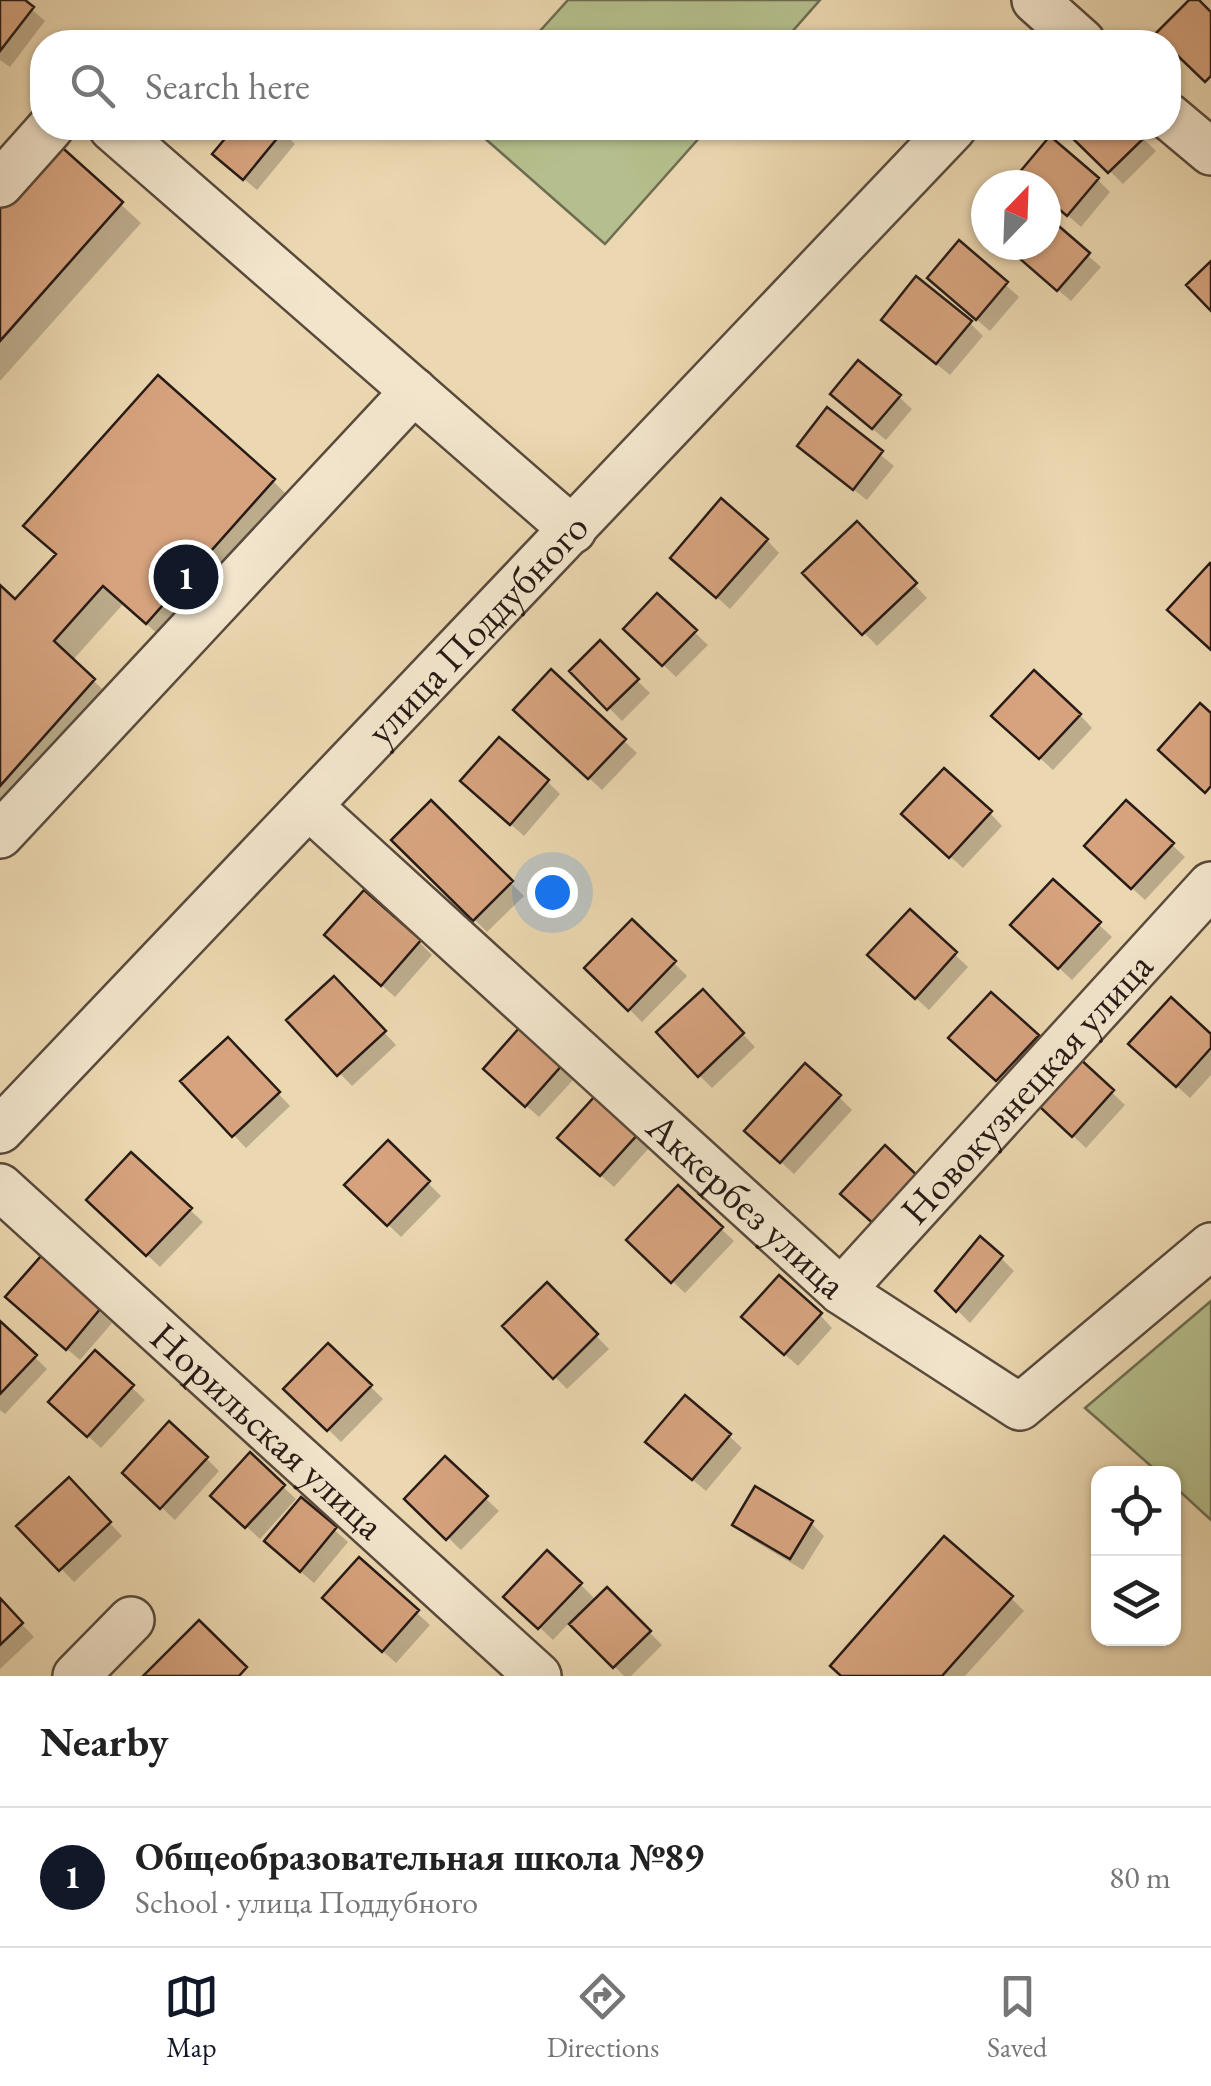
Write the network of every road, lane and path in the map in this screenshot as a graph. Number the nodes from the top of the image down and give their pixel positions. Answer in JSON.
{"nodes":[{"id":1,"x":1181,"y":127,"type":"edge"},
{"id":2,"x":39,"y":140,"type":"edge"},
{"id":3,"x":126,"y":140,"type":"edge"},
{"id":4,"x":942,"y":140,"type":"edge"},
{"id":5,"x":1211,"y":152,"type":"edge"},
{"id":6,"x":0,"y":184,"type":"edge"},
{"id":7,"x":414,"y":391,"type":"junction"},
{"id":8,"x":573,"y":530,"type":"junction"},
{"id":9,"x":311,"y":808,"type":"junction"},
{"id":10,"x":0,"y":835,"type":"edge"},
{"id":11,"x":1211,"y":886,"type":"edge"},
{"id":12,"x":0,"y":1130,"type":"edge"},
{"id":13,"x":0,"y":1187,"type":"edge"},
{"id":14,"x":1211,"y":1246,"type":"edge"},
{"id":15,"x":841,"y":1291,"type":"junction"},
{"id":16,"x":131,"y":1620,"type":"dead end"},
{"id":17,"x":76,"y":1676,"type":"edge"},
{"id":18,"x":538,"y":1676,"type":"edge"}],
"edges":[{"from":1,"to":5,"type":"street"},
{"from":2,"to":6,"type":"street"},
{"from":3,"to":7,"type":"street"},
{"from":4,"to":8,"type":"street","name":"улица Поддубного"},
{"from":7,"to":8,"type":"street"},
{"from":7,"to":10,"type":"street"},
{"from":8,"to":9,"type":"street","name":"улица Поддубного"},
{"from":9,"to":12,"type":"street","name":"улица Поддубного"},
{"from":9,"to":15,"type":"street","name":"Аккербез улица"},
{"from":11,"to":15,"type":"street","name":"Новокузнецкая улица"},
{"from":13,"to":18,"type":"street","name":"Норильская улица"},
{"from":14,"to":15,"type":"street","name":"Аккербез улица"},
{"from":16,"to":17,"type":"street"}]}
